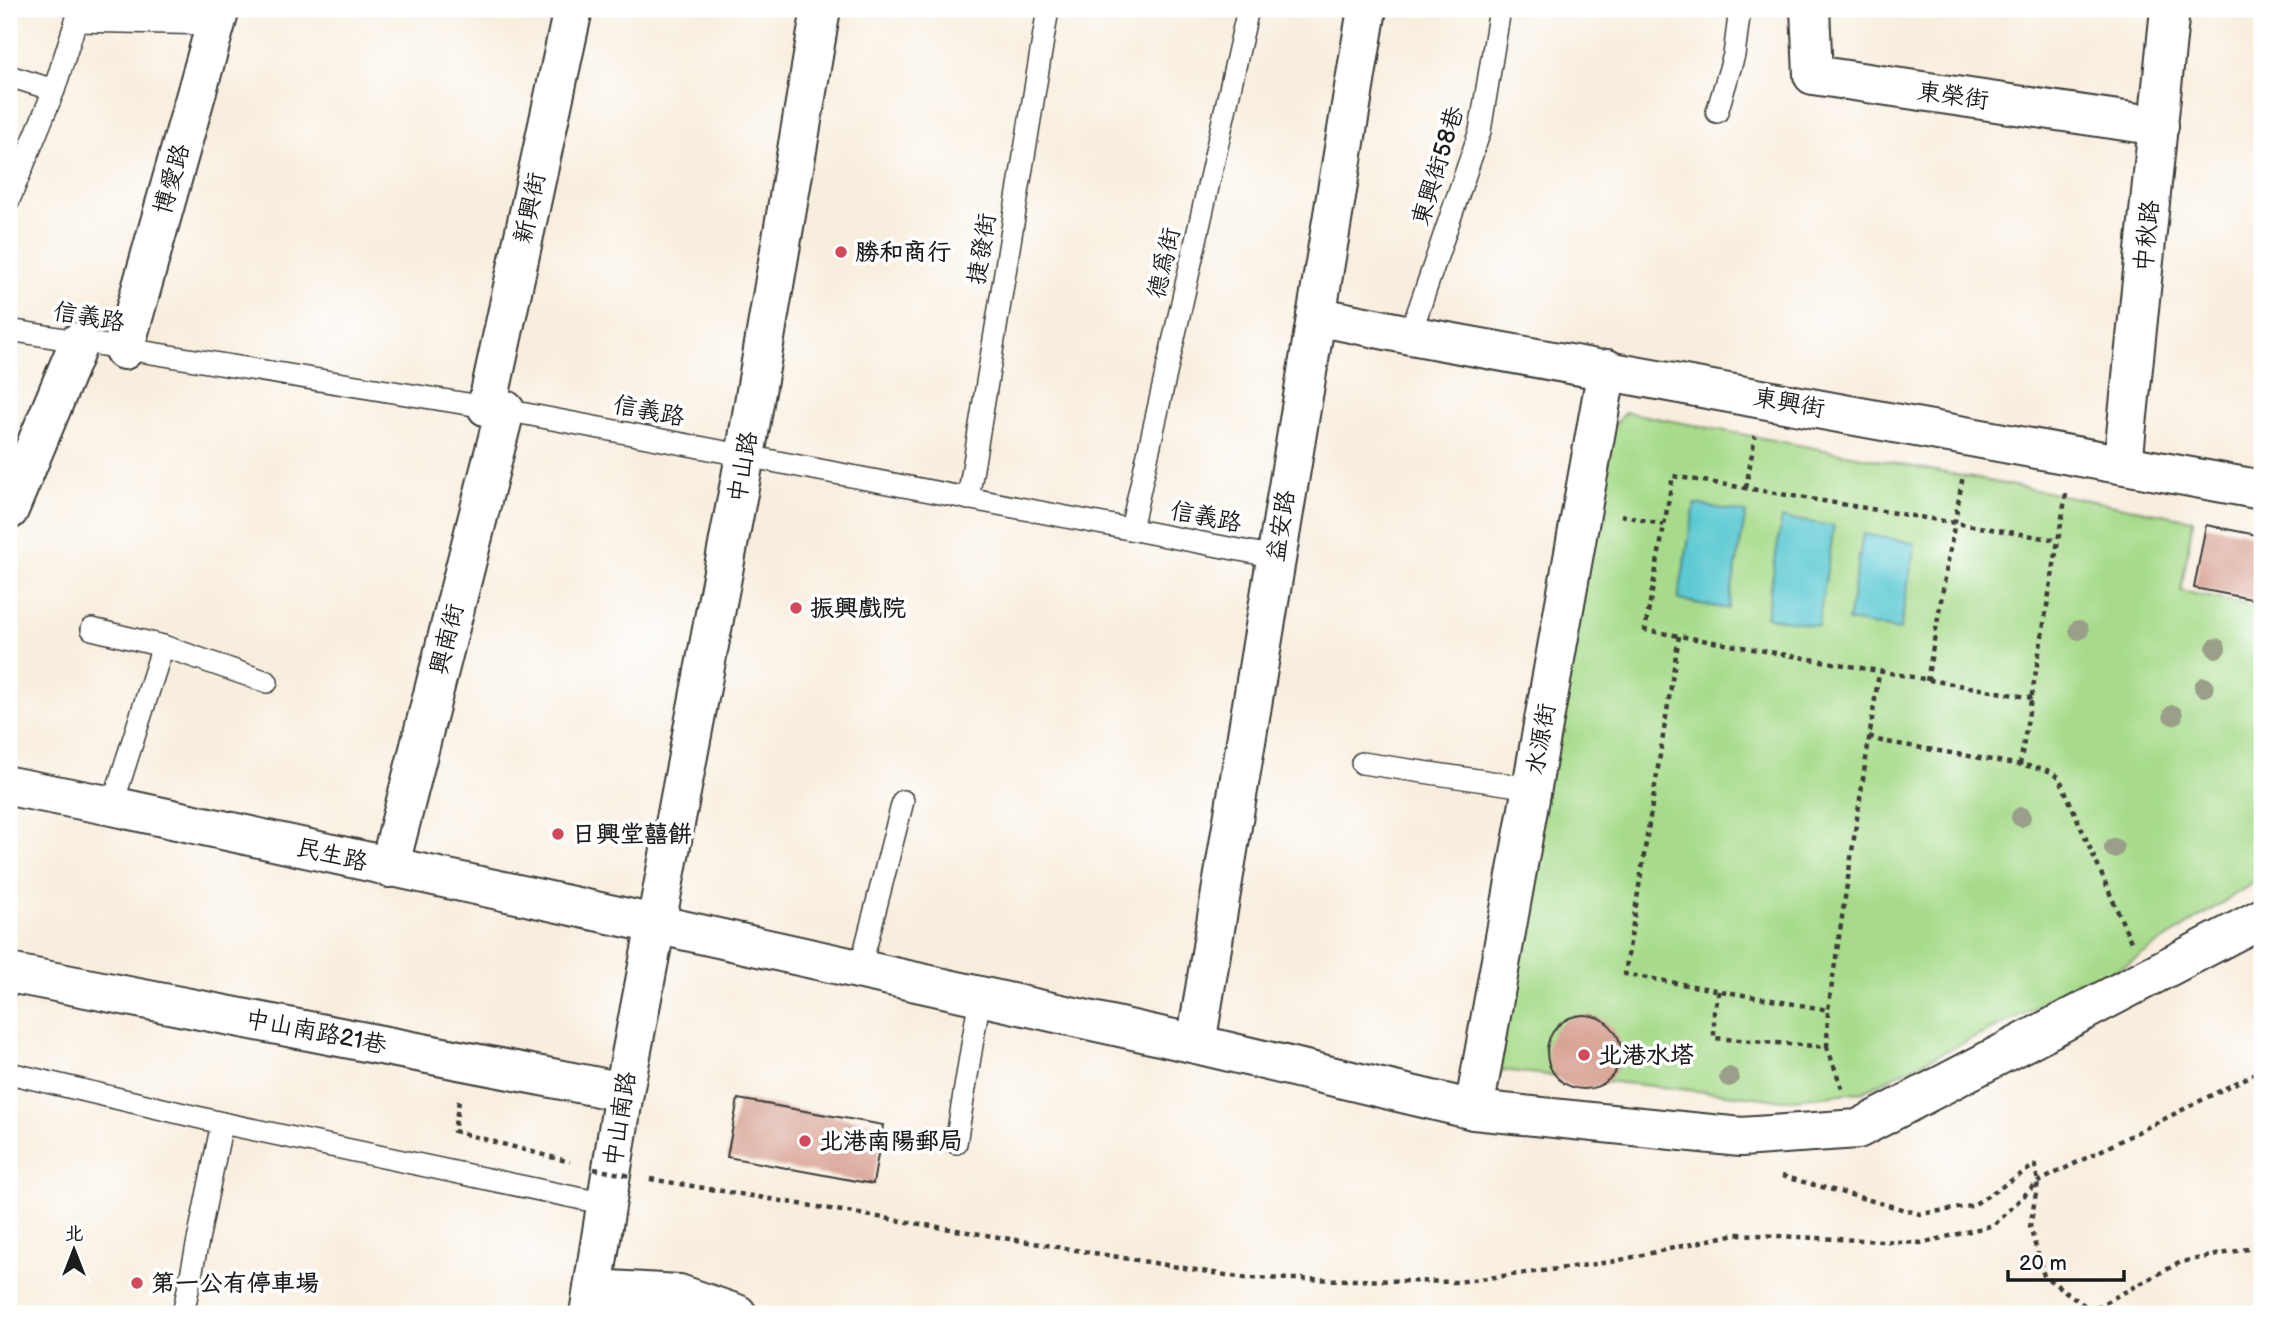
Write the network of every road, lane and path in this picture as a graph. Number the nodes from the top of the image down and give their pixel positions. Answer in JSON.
{"nodes":[{"id":1,"x":573,"y":9,"type":"edge"},
{"id":2,"x":821,"y":9,"type":"edge"},
{"id":3,"x":1048,"y":9,"type":"edge"},
{"id":4,"x":1248,"y":9,"type":"edge"},
{"id":5,"x":1367,"y":9,"type":"edge"},
{"id":6,"x":1500,"y":9,"type":"edge"},
{"id":7,"x":1740,"y":9,"type":"edge"},
{"id":8,"x":1810,"y":9,"type":"edge"},
{"id":9,"x":2170,"y":9,"type":"edge"},
{"id":10,"x":217,"y":16,"type":"edge"},
{"id":11,"x":9,"y":76,"type":"edge"},
{"id":12,"x":54,"y":90,"type":"junction"},
{"id":13,"x":1717,"y":112,"type":"dead end"},
{"id":14,"x":2159,"y":126,"type":"junction"},
{"id":15,"x":9,"y":200,"type":"edge"},
{"id":16,"x":1316,"y":316,"type":"junction"},
{"id":17,"x":9,"y":330,"type":"edge"},
{"id":18,"x":1410,"y":335,"type":"junction"},
{"id":19,"x":79,"y":342,"type":"junction"},
{"id":20,"x":124,"y":350,"type":"junction"},
{"id":21,"x":1607,"y":369,"type":"junction"},
{"id":22,"x":1762,"y":397,"type":"junction"},
{"id":23,"x":496,"y":408,"type":"junction"},
{"id":24,"x":1970,"y":436,"type":"junction"},
{"id":25,"x":2072,"y":455,"type":"junction"},
{"id":26,"x":745,"y":456,"type":"junction"},
{"id":27,"x":2123,"y":464,"type":"junction"},
{"id":28,"x":1746,"y":488,"type":"junction"},
{"id":29,"x":2262,"y":490,"type":"edge"},
{"id":30,"x":968,"y":499,"type":"junction"},
{"id":31,"x":9,"y":510,"type":"edge"},
{"id":32,"x":1954,"y":523,"type":"junction"},
{"id":33,"x":1131,"y":529,"type":"junction"},
{"id":34,"x":2057,"y":540,"type":"junction"},
{"id":35,"x":1276,"y":557,"type":"junction"},
{"id":36,"x":92,"y":629,"type":"dead end"},
{"id":37,"x":1679,"y":636,"type":"junction"},
{"id":38,"x":163,"y":646,"type":"junction"},
{"id":39,"x":1879,"y":673,"type":"junction"},
{"id":40,"x":267,"y":681,"type":"dead end"},
{"id":41,"x":1927,"y":681,"type":"junction"},
{"id":42,"x":2032,"y":698,"type":"junction"},
{"id":43,"x":1869,"y":736,"type":"junction"},
{"id":44,"x":1362,"y":763,"type":"dead end"},
{"id":45,"x":2020,"y":765,"type":"junction"},
{"id":46,"x":9,"y":786,"type":"edge"},
{"id":47,"x":1532,"y":788,"type":"junction"},
{"id":48,"x":903,"y":801,"type":"dead end"},
{"id":49,"x":112,"y":806,"type":"junction"},
{"id":50,"x":389,"y":868,"type":"junction"},
{"id":51,"x":2262,"y":918,"type":"edge"},
{"id":52,"x":654,"y":924,"type":"junction"},
{"id":53,"x":860,"y":969,"type":"junction"},
{"id":54,"x":9,"y":973,"type":"edge"},
{"id":55,"x":2147,"y":978,"type":"junction"},
{"id":56,"x":1719,"y":990,"type":"junction"},
{"id":57,"x":980,"y":996,"type":"junction"},
{"id":58,"x":1828,"y":1010,"type":"junction"},
{"id":59,"x":1196,"y":1044,"type":"junction"},
{"id":60,"x":1827,"y":1047,"type":"junction"},
{"id":61,"x":2262,"y":1070,"type":"edge"},
{"id":62,"x":9,"y":1073,"type":"edge"},
{"id":63,"x":624,"y":1092,"type":"junction"},
{"id":64,"x":1474,"y":1110,"type":"junction"},
{"id":65,"x":222,"y":1123,"type":"junction"},
{"id":66,"x":1858,"y":1129,"type":"junction"},
{"id":67,"x":454,"y":1131,"type":"dead end"},
{"id":68,"x":956,"y":1143,"type":"dead end"},
{"id":69,"x":1774,"y":1173,"type":"dead end"},
{"id":70,"x":2038,"y":1182,"type":"junction"},
{"id":71,"x":600,"y":1187,"type":"junction"},
{"id":72,"x":2262,"y":1246,"type":"edge"},
{"id":73,"x":591,"y":1302,"type":"edge"},
{"id":74,"x":2090,"y":1312,"type":"edge"},
{"id":75,"x":183,"y":1314,"type":"edge"},
{"id":76,"x":737,"y":1314,"type":"edge"}],
"edges":[{"from":1,"to":23,"type":"street","name":"新興街"},
{"from":2,"to":26,"type":"street","name":"中山路"},
{"from":3,"to":30,"type":"lane","name":"捷發街"},
{"from":4,"to":33,"type":"lane","name":"德為街"},
{"from":5,"to":16,"type":"street","name":"益安路"},
{"from":6,"to":18,"type":"lane","name":"東興街58巷"},
{"from":7,"to":13,"type":"lane"},
{"from":8,"to":14,"type":"street","name":"東榮街"},
{"from":9,"to":14,"type":"street","name":"中秋路"},
{"from":10,"to":12,"type":"lane"},
{"from":10,"to":20,"type":"street","name":"博愛路"},
{"from":11,"to":12,"type":"lane"},
{"from":12,"to":15,"type":"lane"},
{"from":14,"to":27,"type":"street","name":"中秋路"},
{"from":16,"to":18,"type":"street","name":"東興街"},
{"from":16,"to":35,"type":"street","name":"益安路"},
{"from":17,"to":19,"type":"lane","name":"信義路"},
{"from":18,"to":21,"type":"street","name":"東興街"},
{"from":19,"to":20,"type":"lane","name":"信義路"},
{"from":19,"to":31,"type":"street"},
{"from":20,"to":23,"type":"lane","name":"信義路"},
{"from":21,"to":22,"type":"street","name":"東興街"},
{"from":21,"to":47,"type":"street","name":"水源街"},
{"from":22,"to":24,"type":"street","name":"東興街"},
{"from":22,"to":28,"type":"path"},
{"from":23,"to":26,"type":"lane","name":"信義路"},
{"from":23,"to":50,"type":"street","name":"興南街"},
{"from":24,"to":25,"type":"street","name":"東興街"},
{"from":24,"to":32,"type":"path"},
{"from":25,"to":27,"type":"street","name":"東興街"},
{"from":25,"to":34,"type":"path"},
{"from":26,"to":30,"type":"lane","name":"信義路"},
{"from":26,"to":52,"type":"street","name":"中山路"},
{"from":27,"to":29,"type":"street","name":"東興街"},
{"from":28,"to":32,"type":"path"},
{"from":28,"to":37,"type":"path"},
{"from":30,"to":33,"type":"lane","name":"信義路"},
{"from":32,"to":34,"type":"path"},
{"from":32,"to":41,"type":"path"},
{"from":33,"to":35,"type":"lane","name":"信義路"},
{"from":34,"to":42,"type":"path"},
{"from":35,"to":59,"type":"street","name":"益安路"},
{"from":36,"to":38,"type":"lane"},
{"from":37,"to":39,"type":"path"},
{"from":37,"to":56,"type":"path"},
{"from":38,"to":40,"type":"lane"},
{"from":38,"to":49,"type":"lane"},
{"from":39,"to":41,"type":"path"},
{"from":39,"to":43,"type":"path"},
{"from":41,"to":42,"type":"path"},
{"from":42,"to":45,"type":"path"},
{"from":43,"to":45,"type":"path"},
{"from":43,"to":58,"type":"path"},
{"from":44,"to":47,"type":"lane"},
{"from":45,"to":55,"type":"path"},
{"from":46,"to":49,"type":"street","name":"民生路"},
{"from":47,"to":64,"type":"street","name":"水源街"},
{"from":48,"to":53,"type":"lane"},
{"from":49,"to":50,"type":"street","name":"民生路"},
{"from":50,"to":52,"type":"street","name":"民生路"},
{"from":51,"to":55,"type":"street"},
{"from":52,"to":53,"type":"street","name":"民生路"},
{"from":52,"to":63,"type":"street","name":"中山南路"},
{"from":53,"to":57,"type":"street","name":"民生路"},
{"from":54,"to":63,"type":"street","name":"中山南路21巷"},
{"from":55,"to":66,"type":"street"},
{"from":56,"to":58,"type":"path"},
{"from":56,"to":60,"type":"path"},
{"from":57,"to":59,"type":"street","name":"民生路"},
{"from":57,"to":68,"type":"lane"},
{"from":58,"to":60,"type":"path"},
{"from":59,"to":64,"type":"street","name":"民生路"},
{"from":60,"to":66,"type":"path"},
{"from":61,"to":70,"type":"path"},
{"from":62,"to":65,"type":"lane"},
{"from":63,"to":71,"type":"street","name":"中山南路"},
{"from":64,"to":66,"type":"street","name":"民生路"},
{"from":65,"to":71,"type":"lane"},
{"from":65,"to":75,"type":"lane"},
{"from":67,"to":71,"type":"path"},
{"from":69,"to":70,"type":"path"},
{"from":70,"to":71,"type":"path","bridge":true},
{"from":70,"to":74,"type":"path"},
{"from":71,"to":73,"type":"street","name":"中山南路"},
{"from":72,"to":74,"type":"path"},
{"from":73,"to":76,"type":"street"}]}
